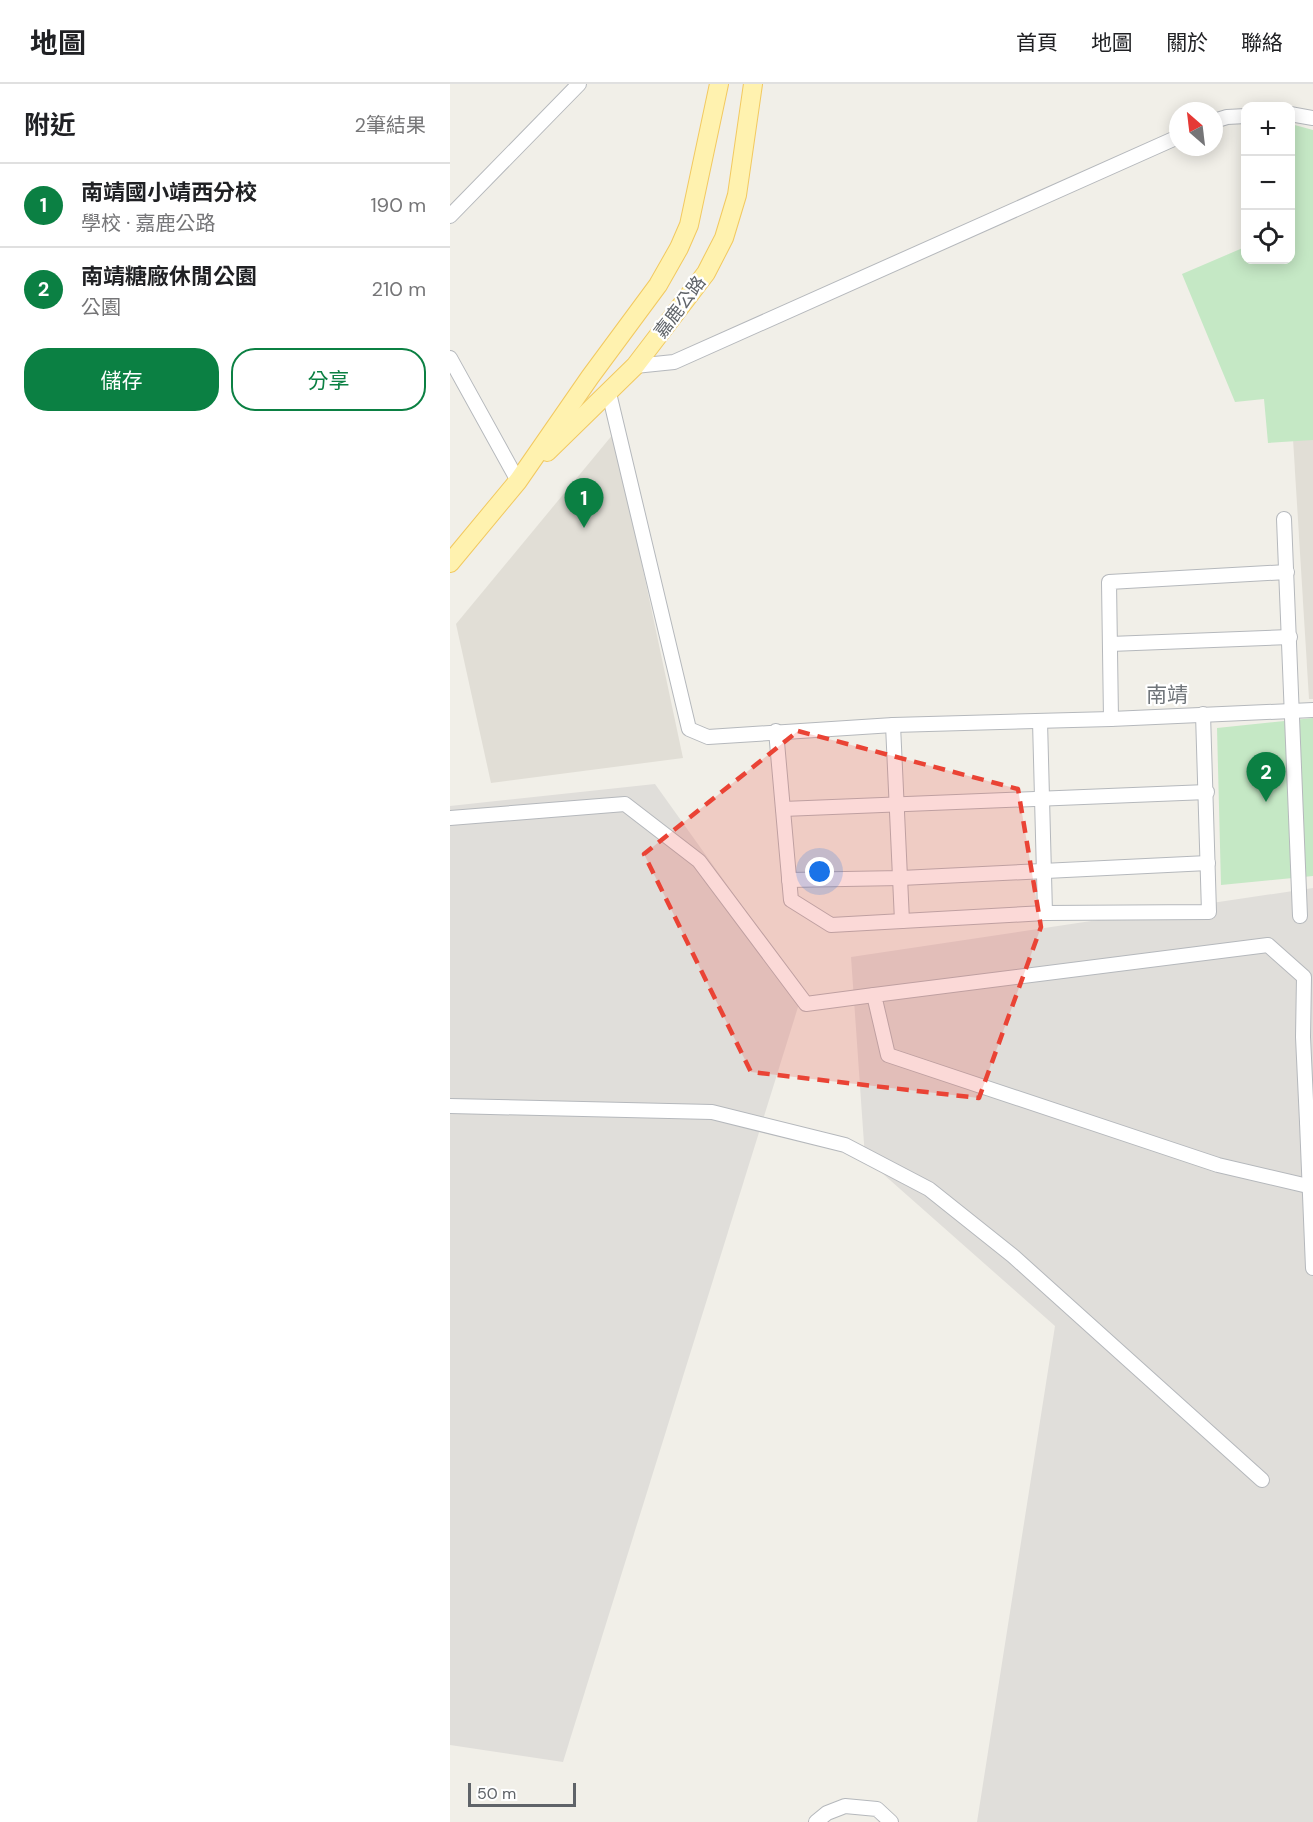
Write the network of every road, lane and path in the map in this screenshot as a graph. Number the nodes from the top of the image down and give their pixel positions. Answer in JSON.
{"nodes":[{"id":1,"x":579,"y":84,"type":"edge"},
{"id":2,"x":719,"y":84,"type":"edge"},
{"id":3,"x":753,"y":84,"type":"edge"},
{"id":4,"x":1295,"y":115,"type":"edge"},
{"id":5,"x":1241,"y":116,"type":"edge"},
{"id":6,"x":1223,"y":118,"type":"edge"},
{"id":7,"x":1313,"y":118,"type":"edge"},
{"id":8,"x":1169,"y":141,"type":"edge"},
{"id":9,"x":450,"y":216,"type":"edge"},
{"id":10,"x":450,"y":358,"type":"edge"},
{"id":11,"x":635,"y":366,"type":"junction"},
{"id":12,"x":609,"y":393,"type":"junction"},
{"id":13,"x":518,"y":481,"type":"junction"},
{"id":14,"x":1284,"y":519,"type":"dead end"},
{"id":15,"x":450,"y":563,"type":"edge"},
{"id":16,"x":1287,"y":572,"type":"junction"},
{"id":17,"x":1290,"y":638,"type":"junction"},
{"id":18,"x":1110,"y":644,"type":"junction"},
{"id":19,"x":1313,"y":710,"type":"edge"},
{"id":20,"x":1293,"y":711,"type":"junction"},
{"id":21,"x":1203,"y":714,"type":"junction"},
{"id":22,"x":1111,"y":719,"type":"junction"},
{"id":23,"x":1041,"y":721,"type":"junction"},
{"id":24,"x":893,"y":725,"type":"junction"},
{"id":25,"x":776,"y":731,"type":"junction"},
{"id":26,"x":1207,"y":792,"type":"junction"},
{"id":27,"x":1043,"y":799,"type":"junction"},
{"id":28,"x":898,"y":803,"type":"junction"},
{"id":29,"x":783,"y":809,"type":"junction"},
{"id":30,"x":450,"y":818,"type":"edge"},
{"id":31,"x":1208,"y":863,"type":"junction"},
{"id":32,"x":1044,"y":871,"type":"junction"},
{"id":33,"x":901,"y":878,"type":"junction"},
{"id":34,"x":789,"y":880,"type":"junction"},
{"id":35,"x":1045,"y":913,"type":"junction"},
{"id":36,"x":1300,"y":916,"type":"dead end"},
{"id":37,"x":903,"y":921,"type":"junction"},
{"id":38,"x":874,"y":995,"type":"junction"},
{"id":39,"x":450,"y":1106,"type":"edge"},
{"id":40,"x":1310,"y":1122,"type":"edge"},
{"id":41,"x":1308,"y":1186,"type":"junction"},
{"id":42,"x":1313,"y":1268,"type":"edge"},
{"id":43,"x":1262,"y":1480,"type":"dead end"},
{"id":44,"x":816,"y":1822,"type":"edge"},
{"id":45,"x":891,"y":1822,"type":"edge"}],
"edges":[{"from":1,"to":9,"type":"street"},
{"from":2,"to":13,"type":"main road","name":"嘉鹿公路"},
{"from":3,"to":11,"type":"main road","name":"嘉鹿公路"},
{"from":4,"to":7,"type":"street"},
{"from":5,"to":6,"type":"street"},
{"from":8,"to":11,"type":"street"},
{"from":10,"to":13,"type":"street"},
{"from":11,"to":12,"type":"main road","name":"嘉鹿公路"},
{"from":12,"to":13,"type":"main road","name":"嘉鹿公路"},
{"from":12,"to":25,"type":"street"},
{"from":13,"to":15,"type":"main road","name":"嘉鹿公路"},
{"from":14,"to":16,"type":"street"},
{"from":16,"to":17,"type":"street"},
{"from":16,"to":18,"type":"street"},
{"from":17,"to":18,"type":"street"},
{"from":17,"to":20,"type":"street"},
{"from":18,"to":22,"type":"street"},
{"from":19,"to":20,"type":"street"},
{"from":20,"to":21,"type":"street"},
{"from":20,"to":36,"type":"street"},
{"from":21,"to":22,"type":"street"},
{"from":21,"to":26,"type":"street"},
{"from":22,"to":23,"type":"street"},
{"from":23,"to":24,"type":"street"},
{"from":23,"to":27,"type":"street"},
{"from":24,"to":25,"type":"street"},
{"from":24,"to":28,"type":"street"},
{"from":25,"to":29,"type":"street"},
{"from":26,"to":27,"type":"street"},
{"from":26,"to":31,"type":"street"},
{"from":27,"to":28,"type":"street"},
{"from":27,"to":32,"type":"street"},
{"from":28,"to":29,"type":"street"},
{"from":28,"to":33,"type":"street"},
{"from":29,"to":34,"type":"street"},
{"from":30,"to":38,"type":"street"},
{"from":31,"to":32,"type":"street"},
{"from":31,"to":35,"type":"street"},
{"from":32,"to":33,"type":"street"},
{"from":32,"to":35,"type":"street"},
{"from":33,"to":34,"type":"street"},
{"from":33,"to":37,"type":"street"},
{"from":34,"to":37,"type":"street"},
{"from":35,"to":37,"type":"street"},
{"from":38,"to":40,"type":"street"},
{"from":38,"to":41,"type":"street"},
{"from":39,"to":43,"type":"street"},
{"from":40,"to":41,"type":"street"},
{"from":41,"to":42,"type":"street"},
{"from":44,"to":45,"type":"street"}]}
